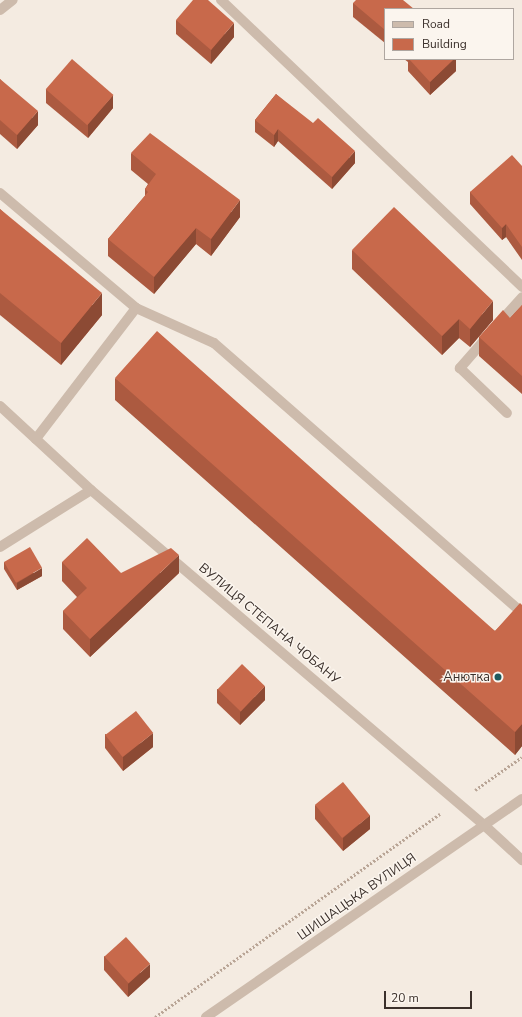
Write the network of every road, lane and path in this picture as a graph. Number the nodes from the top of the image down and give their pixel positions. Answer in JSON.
{"nodes":[{"id":1,"x":13,"y":0,"type":"edge"},
{"id":2,"x":221,"y":0,"type":"edge"},
{"id":3,"x":0,"y":10,"type":"edge"},
{"id":4,"x":0,"y":193,"type":"edge"},
{"id":5,"x":522,"y":287,"type":"edge"},
{"id":6,"x":522,"y":297,"type":"edge"},
{"id":7,"x":136,"y":308,"type":"junction"},
{"id":8,"x":0,"y":406,"type":"edge"},
{"id":9,"x":507,"y":413,"type":"dead end"},
{"id":10,"x":36,"y":439,"type":"junction"},
{"id":11,"x":91,"y":490,"type":"junction"},
{"id":12,"x":0,"y":547,"type":"edge"},
{"id":13,"x":522,"y":613,"type":"edge"},
{"id":14,"x":522,"y":757,"type":"edge"},
{"id":15,"x":522,"y":798,"type":"edge"},
{"id":16,"x":457,"y":802,"type":"junction"},
{"id":17,"x":484,"y":825,"type":"junction"},
{"id":18,"x":522,"y":860,"type":"edge"},
{"id":19,"x":155,"y":1017,"type":"edge"},
{"id":20,"x":206,"y":1017,"type":"edge"}],
"edges":[{"from":1,"to":3,"type":"street"},
{"from":2,"to":5,"type":"street"},
{"from":4,"to":7,"type":"street"},
{"from":6,"to":9,"type":"street"},
{"from":7,"to":10,"type":"street"},
{"from":7,"to":13,"type":"street"},
{"from":8,"to":10,"type":"street","name":"ВУЛИЦЯ СТЕПАНА ЧОБАНУ"},
{"from":10,"to":11,"type":"street","name":"ВУЛИЦЯ СТЕПАНА ЧОБАНУ"},
{"from":11,"to":12,"type":"street"},
{"from":11,"to":16,"type":"street","name":"ВУЛИЦЯ СТЕПАНА ЧОБАНУ"},
{"from":14,"to":16,"type":"path"},
{"from":15,"to":17,"type":"street","name":"ШИШАЦЬКА ВУЛИЦЯ"},
{"from":16,"to":17,"type":"street","name":"ВУЛИЦЯ СТЕПАНА ЧОБАНУ"},
{"from":16,"to":19,"type":"path"},
{"from":17,"to":18,"type":"street","name":"ВУЛИЦЯ СТЕПАНА ЧОБАНУ"},
{"from":17,"to":20,"type":"street","name":"ШИШАЦЬКА ВУЛИЦЯ"}]}
